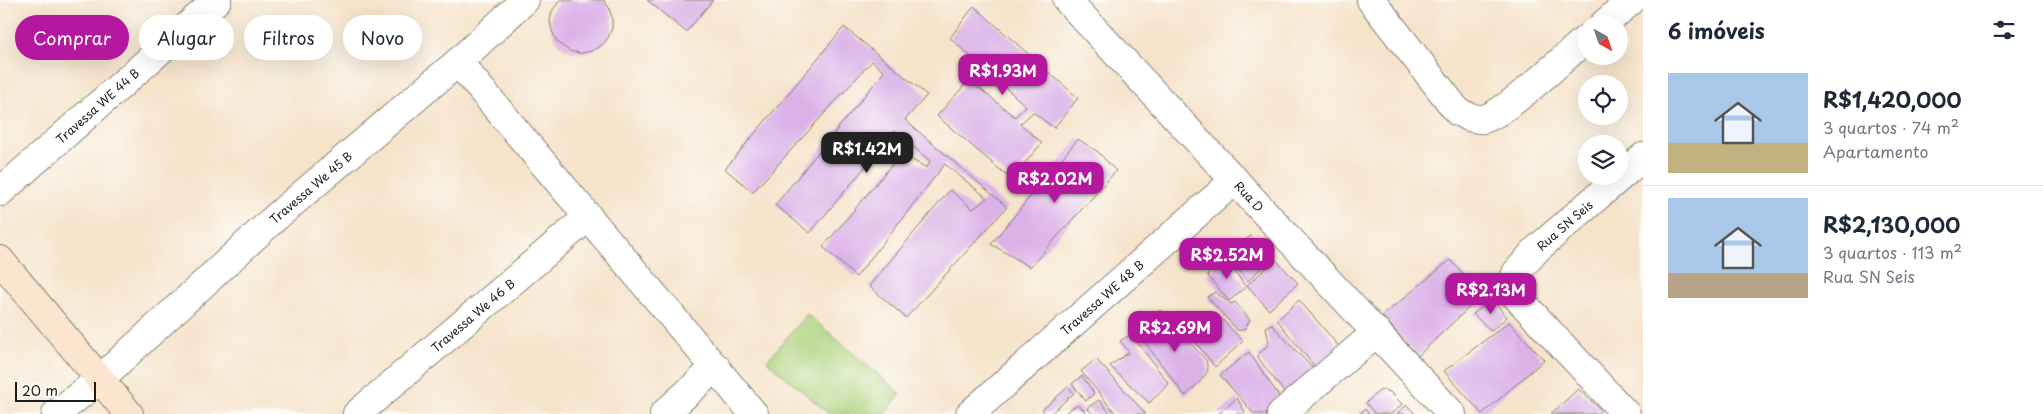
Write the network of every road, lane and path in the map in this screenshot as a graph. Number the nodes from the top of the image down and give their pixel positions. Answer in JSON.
{"nodes":[{"id":1,"x":217,"y":0,"type":"edge"},
{"id":2,"x":525,"y":0,"type":"edge"},
{"id":3,"x":1067,"y":0,"type":"edge"},
{"id":4,"x":1371,"y":0,"type":"edge"},
{"id":5,"x":1632,"y":0,"type":"edge"},
{"id":6,"x":1614,"y":15,"type":"edge"},
{"id":7,"x":1578,"y":46,"type":"edge"},
{"id":8,"x":458,"y":62,"type":"junction"},
{"id":9,"x":1643,"y":157,"type":"edge"},
{"id":10,"x":1235,"y":180,"type":"junction"},
{"id":11,"x":0,"y":192,"type":"edge"},
{"id":12,"x":588,"y":217,"type":"junction"},
{"id":13,"x":0,"y":260,"type":"edge"},
{"id":14,"x":1378,"y":332,"type":"junction"},
{"id":15,"x":716,"y":367,"type":"junction"},
{"id":16,"x":100,"y":379,"type":"junction"},
{"id":17,"x":56,"y":414,"type":"edge"},
{"id":18,"x":129,"y":414,"type":"edge"},
{"id":19,"x":357,"y":414,"type":"edge"},
{"id":20,"x":664,"y":414,"type":"edge"},
{"id":21,"x":754,"y":414,"type":"edge"},
{"id":22,"x":970,"y":414,"type":"edge"},
{"id":23,"x":1281,"y":414,"type":"edge"},
{"id":24,"x":1452,"y":414,"type":"edge"},
{"id":25,"x":1626,"y":414,"type":"edge"}],
"edges":[{"from":1,"to":11,"type":"street","name":"Travessa WE 44 B"},
{"from":2,"to":8,"type":"street","name":"Travessa We 45 B"},
{"from":3,"to":10,"type":"street","name":"Rua D"},
{"from":4,"to":7,"type":"street"},
{"from":5,"to":6,"type":"street"},
{"from":8,"to":12,"type":"street"},
{"from":8,"to":16,"type":"street","name":"Travessa We 45 B"},
{"from":9,"to":25,"type":"street","name":"Rua SN Seis"},
{"from":10,"to":14,"type":"street","name":"Rua D"},
{"from":10,"to":22,"type":"street","name":"Travessa WE 48 B"},
{"from":12,"to":15,"type":"street"},
{"from":12,"to":19,"type":"street","name":"Travessa We 46 B"},
{"from":13,"to":16,"type":"main road"},
{"from":14,"to":23,"type":"street"},
{"from":14,"to":24,"type":"street","name":"Rua D"},
{"from":15,"to":20,"type":"street"},
{"from":15,"to":21,"type":"street"},
{"from":16,"to":17,"type":"street","name":"Travessa We 45 B"},
{"from":16,"to":18,"type":"main road"}]}
